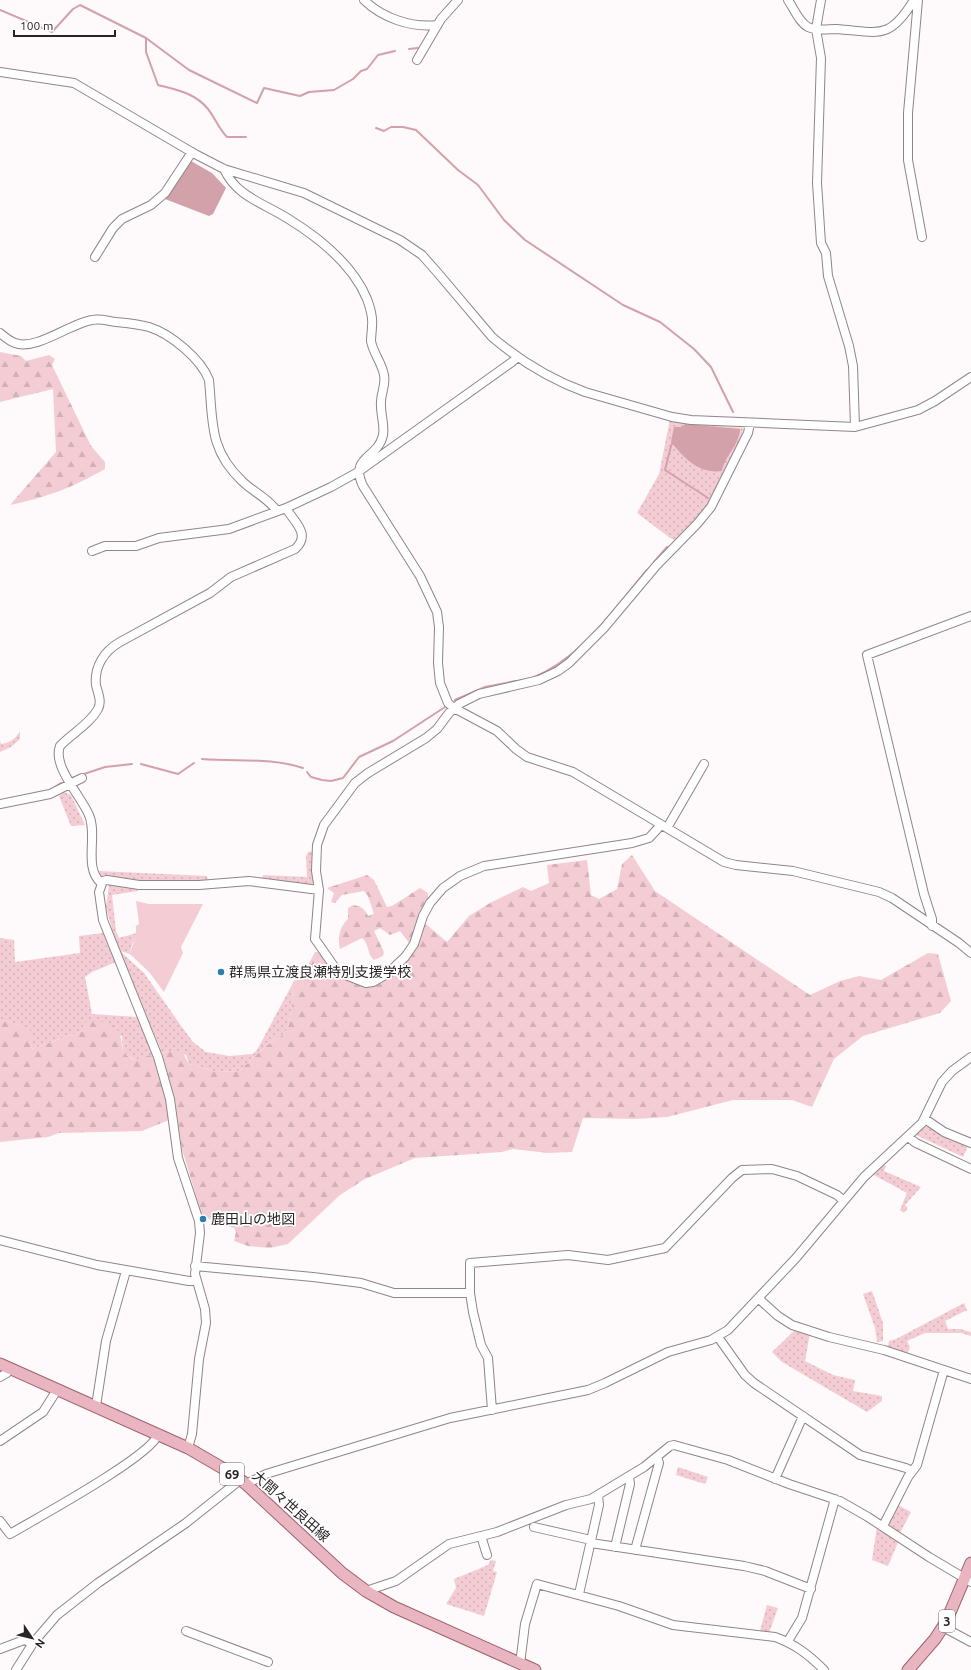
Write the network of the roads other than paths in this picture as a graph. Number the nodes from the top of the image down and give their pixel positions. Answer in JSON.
{"nodes":[{"id":1,"x":364,"y":0,"type":"edge"},
{"id":2,"x":458,"y":0,"type":"edge"},
{"id":3,"x":788,"y":0,"type":"edge"},
{"id":4,"x":821,"y":0,"type":"edge"},
{"id":5,"x":914,"y":0,"type":"edge"},
{"id":6,"x":918,"y":0,"type":"edge"},
{"id":7,"x":437,"y":25,"type":"junction"},
{"id":8,"x":816,"y":29,"type":"junction"},
{"id":9,"x":416,"y":60,"type":"dead end"},
{"id":10,"x":0,"y":72,"type":"edge"},
{"id":11,"x":192,"y":152,"type":"junction"},
{"id":12,"x":224,"y":169,"type":"junction"},
{"id":13,"x":922,"y":237,"type":"dead end"},
{"id":14,"x":95,"y":257,"type":"dead end"},
{"id":15,"x":0,"y":333,"type":"edge"},
{"id":16,"x":518,"y":357,"type":"junction"},
{"id":17,"x":971,"y":377,"type":"edge"},
{"id":18,"x":750,"y":423,"type":"junction"},
{"id":19,"x":855,"y":426,"type":"junction"},
{"id":20,"x":358,"y":472,"type":"junction"},
{"id":21,"x":286,"y":508,"type":"junction"},
{"id":22,"x":277,"y":510,"type":"junction"},
{"id":23,"x":92,"y":551,"type":"dead end"},
{"id":24,"x":971,"y":616,"type":"edge"},
{"id":25,"x":454,"y":708,"type":"junction"},
{"id":26,"x":704,"y":764,"type":"dead end"},
{"id":27,"x":82,"y":778,"type":"dead end"},
{"id":28,"x":71,"y":783,"type":"junction"},
{"id":29,"x":0,"y":804,"type":"edge"},
{"id":30,"x":664,"y":826,"type":"junction"},
{"id":31,"x":101,"y":883,"type":"junction"},
{"id":32,"x":319,"y":890,"type":"junction"},
{"id":33,"x":932,"y":926,"type":"junction"},
{"id":34,"x":971,"y":953,"type":"edge"},
{"id":35,"x":971,"y":1057,"type":"edge"},
{"id":36,"x":926,"y":1118,"type":"junction"},
{"id":37,"x":908,"y":1136,"type":"junction"},
{"id":38,"x":971,"y":1144,"type":"edge"},
{"id":39,"x":971,"y":1169,"type":"edge"},
{"id":40,"x":844,"y":1201,"type":"junction"},
{"id":41,"x":0,"y":1240,"type":"edge"},
{"id":42,"x":196,"y":1266,"type":"junction"},
{"id":43,"x":126,"y":1271,"type":"junction"},
{"id":44,"x":196,"y":1281,"type":"junction"},
{"id":45,"x":470,"y":1293,"type":"junction"},
{"id":46,"x":758,"y":1298,"type":"junction"},
{"id":47,"x":718,"y":1337,"type":"junction"},
{"id":48,"x":5,"y":1366,"type":"edge"},
{"id":49,"x":944,"y":1370,"type":"junction"},
{"id":50,"x":0,"y":1377,"type":"edge"},
{"id":51,"x":971,"y":1379,"type":"edge"},
{"id":52,"x":57,"y":1390,"type":"junction"},
{"id":53,"x":96,"y":1406,"type":"junction"},
{"id":54,"x":492,"y":1410,"type":"junction"},
{"id":55,"x":803,"y":1416,"type":"junction"},
{"id":56,"x":158,"y":1435,"type":"junction"},
{"id":57,"x":0,"y":1441,"type":"edge"},
{"id":58,"x":188,"y":1448,"type":"junction"},
{"id":59,"x":657,"y":1457,"type":"junction"},
{"id":60,"x":912,"y":1471,"type":"junction"},
{"id":61,"x":629,"y":1477,"type":"junction"},
{"id":62,"x":775,"y":1479,"type":"junction"},
{"id":63,"x":243,"y":1482,"type":"junction"},
{"id":64,"x":598,"y":1495,"type":"junction"},
{"id":65,"x":835,"y":1499,"type":"junction"},
{"id":66,"x":0,"y":1521,"type":"edge"},
{"id":67,"x":883,"y":1526,"type":"junction"},
{"id":68,"x":534,"y":1527,"type":"dead end"},
{"id":69,"x":481,"y":1536,"type":"junction"},
{"id":70,"x":591,"y":1541,"type":"junction"},
{"id":71,"x":615,"y":1547,"type":"junction"},
{"id":72,"x":635,"y":1550,"type":"junction"},
{"id":73,"x":488,"y":1555,"type":"dead end"},
{"id":74,"x":971,"y":1563,"type":"edge"},
{"id":75,"x":968,"y":1580,"type":"edge"},
{"id":76,"x":811,"y":1589,"type":"junction"},
{"id":77,"x":366,"y":1591,"type":"junction"},
{"id":78,"x":579,"y":1594,"type":"junction"},
{"id":79,"x":944,"y":1627,"type":"junction"},
{"id":80,"x":186,"y":1630,"type":"dead end"},
{"id":81,"x":788,"y":1641,"type":"junction"},
{"id":82,"x":971,"y":1642,"type":"edge"},
{"id":83,"x":33,"y":1643,"type":"junction"},
{"id":84,"x":0,"y":1649,"type":"edge"},
{"id":85,"x":268,"y":1663,"type":"edge"},
{"id":86,"x":520,"y":1664,"type":"junction"},
{"id":87,"x":16,"y":1670,"type":"edge"},
{"id":88,"x":535,"y":1670,"type":"edge"},
{"id":89,"x":824,"y":1670,"type":"edge"},
{"id":90,"x":908,"y":1670,"type":"edge"}],
"edges":[{"from":1,"to":7,"type":"street"},
{"from":2,"to":7,"type":"street"},
{"from":3,"to":8,"type":"street"},
{"from":4,"to":8,"type":"street"},
{"from":5,"to":8,"type":"street"},
{"from":6,"to":13,"type":"street"},
{"from":7,"to":9,"type":"street"},
{"from":8,"to":19,"type":"street"},
{"from":10,"to":11,"type":"street"},
{"from":11,"to":12,"type":"street"},
{"from":11,"to":14,"type":"street"},
{"from":12,"to":16,"type":"street"},
{"from":12,"to":20,"type":"street"},
{"from":15,"to":22,"type":"street"},
{"from":16,"to":18,"type":"street"},
{"from":16,"to":20,"type":"street"},
{"from":17,"to":19,"type":"street"},
{"from":18,"to":19,"type":"street"},
{"from":18,"to":25,"type":"street"},
{"from":20,"to":21,"type":"street"},
{"from":20,"to":25,"type":"street"},
{"from":21,"to":22,"type":"street"},
{"from":21,"to":28,"type":"street"},
{"from":22,"to":23,"type":"street"},
{"from":24,"to":33,"type":"street"},
{"from":25,"to":30,"type":"street"},
{"from":25,"to":32,"type":"street"},
{"from":26,"to":30,"type":"street"},
{"from":27,"to":28,"type":"street"},
{"from":28,"to":29,"type":"street"},
{"from":28,"to":31,"type":"street"},
{"from":30,"to":32,"type":"street"},
{"from":30,"to":33,"type":"street"},
{"from":31,"to":32,"type":"street"},
{"from":31,"to":42,"type":"street"},
{"from":33,"to":34,"type":"street"},
{"from":35,"to":36,"type":"street"},
{"from":36,"to":37,"type":"street"},
{"from":36,"to":38,"type":"street"},
{"from":37,"to":39,"type":"street"},
{"from":37,"to":40,"type":"street"},
{"from":40,"to":45,"type":"street"},
{"from":40,"to":46,"type":"street"},
{"from":41,"to":43,"type":"street"},
{"from":42,"to":44,"type":"street"},
{"from":42,"to":45,"type":"street"},
{"from":43,"to":44,"type":"street"},
{"from":43,"to":53,"type":"street"},
{"from":44,"to":58,"type":"street"},
{"from":45,"to":54,"type":"street"},
{"from":46,"to":47,"type":"street"},
{"from":46,"to":49,"type":"street"},
{"from":47,"to":54,"type":"street"},
{"from":47,"to":55,"type":"street"},
{"from":48,"to":50,"type":"street"},
{"from":48,"to":52,"type":"main road","name":"大間々世良田線","number":"69"},
{"from":49,"to":51,"type":"street"},
{"from":49,"to":60,"type":"street"},
{"from":52,"to":53,"type":"main road","name":"大間々世良田線","number":"69"},
{"from":52,"to":57,"type":"street"},
{"from":53,"to":56,"type":"main road","name":"大間々世良田線","number":"69"},
{"from":54,"to":63,"type":"street"},
{"from":55,"to":60,"type":"street"},
{"from":55,"to":62,"type":"street"},
{"from":56,"to":58,"type":"main road","name":"大間々世良田線","number":"69"},
{"from":56,"to":66,"type":"street"},
{"from":58,"to":63,"type":"main road","name":"大間々世良田線","number":"69"},
{"from":59,"to":61,"type":"street"},
{"from":59,"to":62,"type":"street"},
{"from":59,"to":72,"type":"street"},
{"from":60,"to":67,"type":"street"},
{"from":61,"to":64,"type":"street"},
{"from":61,"to":71,"type":"street"},
{"from":62,"to":65,"type":"street"},
{"from":63,"to":77,"type":"main road","name":"大間々世良田線","number":"69"},
{"from":63,"to":83,"type":"street"},
{"from":64,"to":69,"type":"street"},
{"from":64,"to":70,"type":"street"},
{"from":65,"to":67,"type":"street"},
{"from":65,"to":76,"type":"street"},
{"from":67,"to":75,"type":"street"},
{"from":68,"to":70,"type":"street"},
{"from":69,"to":73,"type":"street"},
{"from":69,"to":77,"type":"street"},
{"from":70,"to":71,"type":"street"},
{"from":70,"to":78,"type":"street"},
{"from":71,"to":72,"type":"street"},
{"from":72,"to":76,"type":"street"},
{"from":74,"to":75,"type":"main road","number":"3"},
{"from":75,"to":79,"type":"main road","number":"3"},
{"from":76,"to":81,"type":"street"},
{"from":77,"to":86,"type":"main road","name":"大間々世良田線","number":"69"},
{"from":78,"to":81,"type":"street"},
{"from":78,"to":86,"type":"street"},
{"from":79,"to":82,"type":"street"},
{"from":79,"to":90,"type":"main road","number":"3"},
{"from":80,"to":85,"type":"street"},
{"from":81,"to":89,"type":"street"},
{"from":83,"to":84,"type":"street"},
{"from":83,"to":87,"type":"street"},
{"from":86,"to":88,"type":"main road","name":"大間々世良田線","number":"69"}]}
